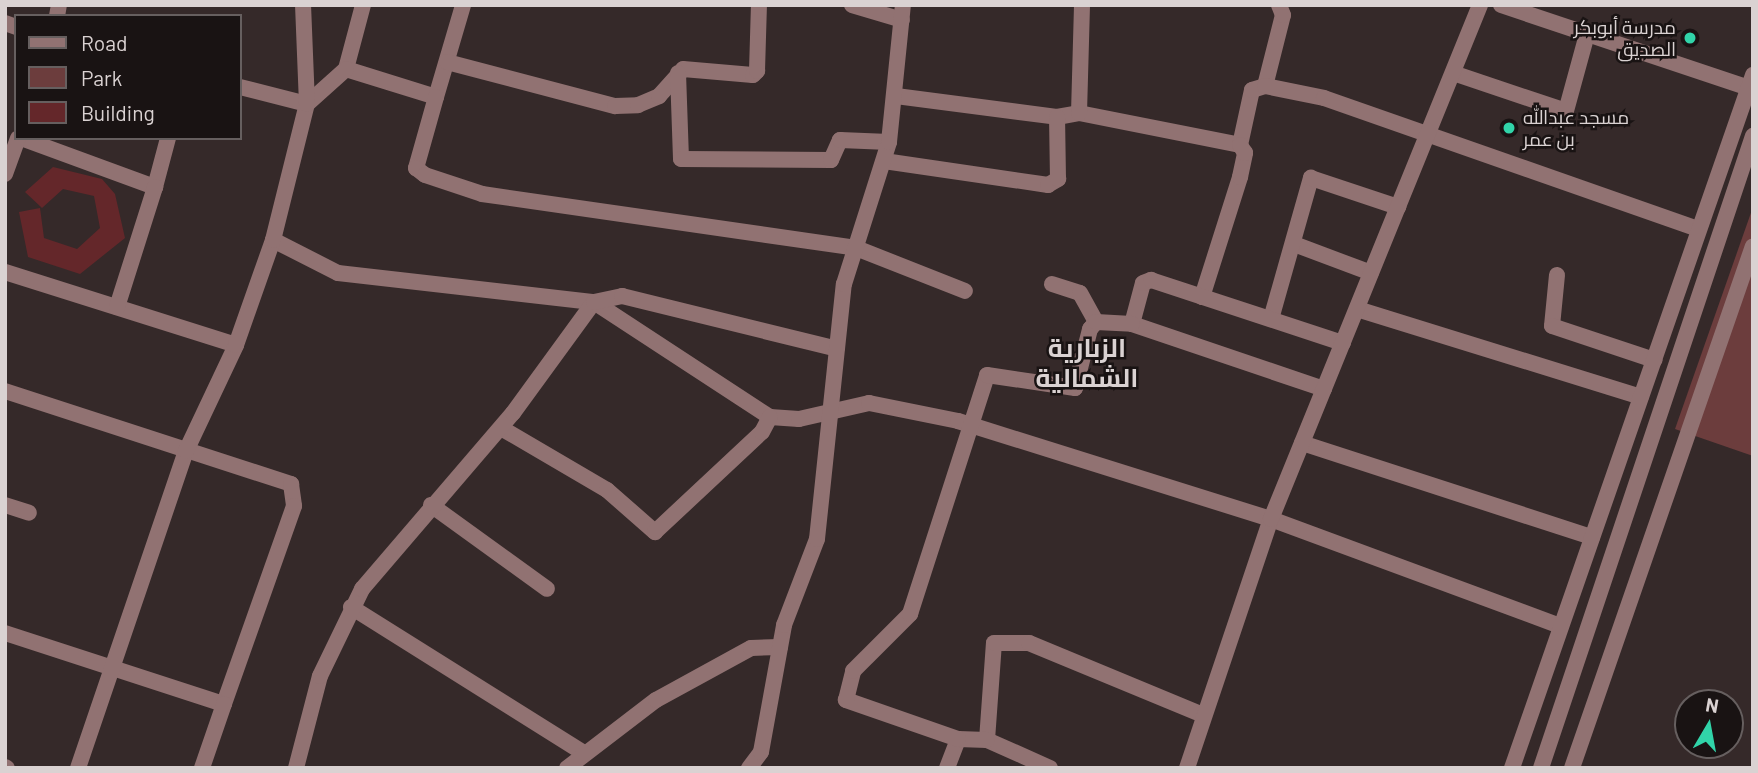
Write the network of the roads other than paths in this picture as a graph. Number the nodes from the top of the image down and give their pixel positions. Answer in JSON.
{"nodes":[{"id":1,"x":303,"y":5,"type":"edge"},
{"id":2,"x":363,"y":5,"type":"edge"},
{"id":3,"x":463,"y":5,"type":"edge"},
{"id":4,"x":760,"y":5,"type":"edge"},
{"id":5,"x":852,"y":5,"type":"edge"},
{"id":6,"x":1082,"y":5,"type":"edge"},
{"id":7,"x":1279,"y":5,"type":"edge"},
{"id":8,"x":1480,"y":5,"type":"edge"},
{"id":9,"x":1501,"y":5,"type":"edge"},
{"id":10,"x":902,"y":13,"type":"edge"},
{"id":11,"x":1587,"y":34,"type":"junction"},
{"id":12,"x":447,"y":62,"type":"junction"},
{"id":13,"x":346,"y":69,"type":"junction"},
{"id":14,"x":678,"y":73,"type":"junction"},
{"id":15,"x":1453,"y":73,"type":"junction"},
{"id":16,"x":1751,"y":81,"type":"edge"},
{"id":17,"x":1265,"y":86,"type":"junction"},
{"id":18,"x":242,"y":88,"type":"edge"},
{"id":19,"x":896,"y":96,"type":"junction"},
{"id":20,"x":436,"y":97,"type":"junction"},
{"id":21,"x":307,"y":104,"type":"junction"},
{"id":22,"x":1079,"y":113,"type":"junction"},
{"id":23,"x":1057,"y":117,"type":"junction"},
{"id":24,"x":1753,"y":136,"type":"edge"},
{"id":25,"x":1426,"y":138,"type":"junction"},
{"id":26,"x":18,"y":140,"type":"edge"},
{"id":27,"x":25,"y":140,"type":"edge"},
{"id":28,"x":167,"y":140,"type":"edge"},
{"id":29,"x":890,"y":142,"type":"junction"},
{"id":30,"x":1240,"y":145,"type":"junction"},
{"id":31,"x":884,"y":161,"type":"junction"},
{"id":32,"x":5,"y":174,"type":"edge"},
{"id":33,"x":155,"y":187,"type":"junction"},
{"id":34,"x":1398,"y":208,"type":"junction"},
{"id":35,"x":1699,"y":229,"type":"junction"},
{"id":36,"x":273,"y":240,"type":"junction"},
{"id":37,"x":1294,"y":244,"type":"junction"},
{"id":38,"x":1753,"y":246,"type":"edge"},
{"id":39,"x":856,"y":248,"type":"junction"},
{"id":40,"x":5,"y":272,"type":"edge"},
{"id":41,"x":1371,"y":274,"type":"junction"},
{"id":42,"x":1557,"y":275,"type":"dead end"},
{"id":43,"x":1052,"y":284,"type":"dead end"},
{"id":44,"x":965,"y":291,"type":"dead end"},
{"id":45,"x":1202,"y":297,"type":"junction"},
{"id":46,"x":594,"y":302,"type":"junction"},
{"id":47,"x":117,"y":307,"type":"junction"},
{"id":48,"x":1357,"y":309,"type":"junction"},
{"id":49,"x":1271,"y":319,"type":"junction"},
{"id":50,"x":1096,"y":322,"type":"junction"},
{"id":51,"x":1132,"y":324,"type":"junction"},
{"id":52,"x":1343,"y":343,"type":"junction"},
{"id":53,"x":236,"y":345,"type":"junction"},
{"id":54,"x":837,"y":349,"type":"junction"},
{"id":55,"x":1654,"y":360,"type":"junction"},
{"id":56,"x":1324,"y":389,"type":"junction"},
{"id":57,"x":5,"y":391,"type":"edge"},
{"id":58,"x":1641,"y":397,"type":"junction"},
{"id":59,"x":830,"y":411,"type":"junction"},
{"id":60,"x":770,"y":418,"type":"junction"},
{"id":61,"x":972,"y":426,"type":"junction"},
{"id":62,"x":501,"y":428,"type":"junction"},
{"id":63,"x":1302,"y":443,"type":"junction"},
{"id":64,"x":186,"y":451,"type":"junction"},
{"id":65,"x":5,"y":505,"type":"edge"},
{"id":66,"x":431,"y":505,"type":"junction"},
{"id":67,"x":29,"y":513,"type":"dead end"},
{"id":68,"x":1272,"y":519,"type":"junction"},
{"id":69,"x":1592,"y":537,"type":"junction"},
{"id":70,"x":547,"y":589,"type":"dead end"},
{"id":71,"x":351,"y":607,"type":"junction"},
{"id":72,"x":1561,"y":626,"type":"junction"},
{"id":73,"x":5,"y":633,"type":"edge"},
{"id":74,"x":780,"y":647,"type":"junction"},
{"id":75,"x":115,"y":668,"type":"junction"},
{"id":76,"x":224,"y":704,"type":"junction"},
{"id":77,"x":1203,"y":715,"type":"junction"},
{"id":78,"x":958,"y":739,"type":"junction"},
{"id":79,"x":987,"y":740,"type":"junction"},
{"id":80,"x":584,"y":753,"type":"junction"},
{"id":81,"x":1046,"y":767,"type":"edge"},
{"id":82,"x":78,"y":768,"type":"edge"},
{"id":83,"x":202,"y":768,"type":"edge"},
{"id":84,"x":296,"y":768,"type":"edge"},
{"id":85,"x":567,"y":768,"type":"edge"},
{"id":86,"x":749,"y":768,"type":"edge"},
{"id":87,"x":947,"y":768,"type":"edge"},
{"id":88,"x":1187,"y":768,"type":"edge"},
{"id":89,"x":1512,"y":768,"type":"edge"},
{"id":90,"x":1541,"y":768,"type":"edge"},
{"id":91,"x":1572,"y":768,"type":"edge"}],
"edges":[{"from":1,"to":21,"type":"street"},
{"from":2,"to":13,"type":"street"},
{"from":3,"to":12,"type":"street"},
{"from":4,"to":14,"type":"street"},
{"from":5,"to":10,"type":"street"},
{"from":6,"to":22,"type":"street"},
{"from":7,"to":17,"type":"street"},
{"from":8,"to":15,"type":"street"},
{"from":9,"to":11,"type":"street"},
{"from":10,"to":19,"type":"street"},
{"from":11,"to":15,"type":"street"},
{"from":11,"to":16,"type":"street"},
{"from":12,"to":14,"type":"street"},
{"from":12,"to":20,"type":"street"},
{"from":13,"to":20,"type":"street"},
{"from":13,"to":21,"type":"street"},
{"from":14,"to":29,"type":"street"},
{"from":15,"to":25,"type":"street"},
{"from":16,"to":35,"type":"street"},
{"from":17,"to":25,"type":"street"},
{"from":17,"to":30,"type":"street"},
{"from":18,"to":21,"type":"street"},
{"from":19,"to":23,"type":"street"},
{"from":19,"to":29,"type":"street"},
{"from":20,"to":39,"type":"street"},
{"from":21,"to":36,"type":"street"},
{"from":22,"to":23,"type":"street"},
{"from":22,"to":30,"type":"street"},
{"from":23,"to":31,"type":"street"},
{"from":24,"to":90,"type":"street"},
{"from":25,"to":34,"type":"street"},
{"from":25,"to":35,"type":"street"},
{"from":26,"to":32,"type":"street"},
{"from":27,"to":33,"type":"street"},
{"from":28,"to":33,"type":"street"},
{"from":29,"to":31,"type":"street"},
{"from":30,"to":45,"type":"street"},
{"from":31,"to":39,"type":"street"},
{"from":33,"to":47,"type":"street"},
{"from":34,"to":37,"type":"street"},
{"from":34,"to":41,"type":"street"},
{"from":35,"to":55,"type":"street"},
{"from":36,"to":46,"type":"street"},
{"from":36,"to":53,"type":"street"},
{"from":37,"to":41,"type":"street"},
{"from":37,"to":49,"type":"street"},
{"from":38,"to":91,"type":"street"},
{"from":39,"to":44,"type":"street"},
{"from":39,"to":54,"type":"street"},
{"from":40,"to":47,"type":"street"},
{"from":41,"to":48,"type":"street"},
{"from":42,"to":55,"type":"street"},
{"from":43,"to":50,"type":"street"},
{"from":45,"to":49,"type":"street"},
{"from":45,"to":51,"type":"street"},
{"from":46,"to":54,"type":"street"},
{"from":46,"to":60,"type":"street"},
{"from":46,"to":62,"type":"street"},
{"from":47,"to":53,"type":"street"},
{"from":48,"to":52,"type":"street"},
{"from":48,"to":58,"type":"street"},
{"from":49,"to":52,"type":"street"},
{"from":50,"to":51,"type":"street"},
{"from":50,"to":61,"type":"street"},
{"from":51,"to":56,"type":"street"},
{"from":52,"to":56,"type":"street"},
{"from":53,"to":64,"type":"street"},
{"from":54,"to":59,"type":"street"},
{"from":55,"to":58,"type":"street"},
{"from":56,"to":63,"type":"street"},
{"from":57,"to":64,"type":"street"},
{"from":58,"to":69,"type":"street"},
{"from":59,"to":60,"type":"street"},
{"from":59,"to":61,"type":"street"},
{"from":59,"to":74,"type":"street"},
{"from":60,"to":62,"type":"street"},
{"from":61,"to":68,"type":"street"},
{"from":61,"to":78,"type":"street"},
{"from":62,"to":66,"type":"street"},
{"from":63,"to":68,"type":"street"},
{"from":63,"to":69,"type":"street"},
{"from":64,"to":75,"type":"street"},
{"from":64,"to":76,"type":"street"},
{"from":65,"to":67,"type":"street"},
{"from":66,"to":70,"type":"street"},
{"from":66,"to":71,"type":"street"},
{"from":68,"to":72,"type":"street"},
{"from":68,"to":77,"type":"street"},
{"from":69,"to":72,"type":"street"},
{"from":71,"to":80,"type":"street"},
{"from":71,"to":84,"type":"street"},
{"from":72,"to":89,"type":"street"},
{"from":73,"to":75,"type":"street"},
{"from":74,"to":80,"type":"street"},
{"from":74,"to":86,"type":"street"},
{"from":75,"to":76,"type":"street"},
{"from":75,"to":82,"type":"street"},
{"from":76,"to":83,"type":"street"},
{"from":77,"to":79,"type":"street"},
{"from":77,"to":88,"type":"street"},
{"from":78,"to":79,"type":"street"},
{"from":78,"to":87,"type":"street"},
{"from":79,"to":81,"type":"street"},
{"from":80,"to":85,"type":"street"}]}
